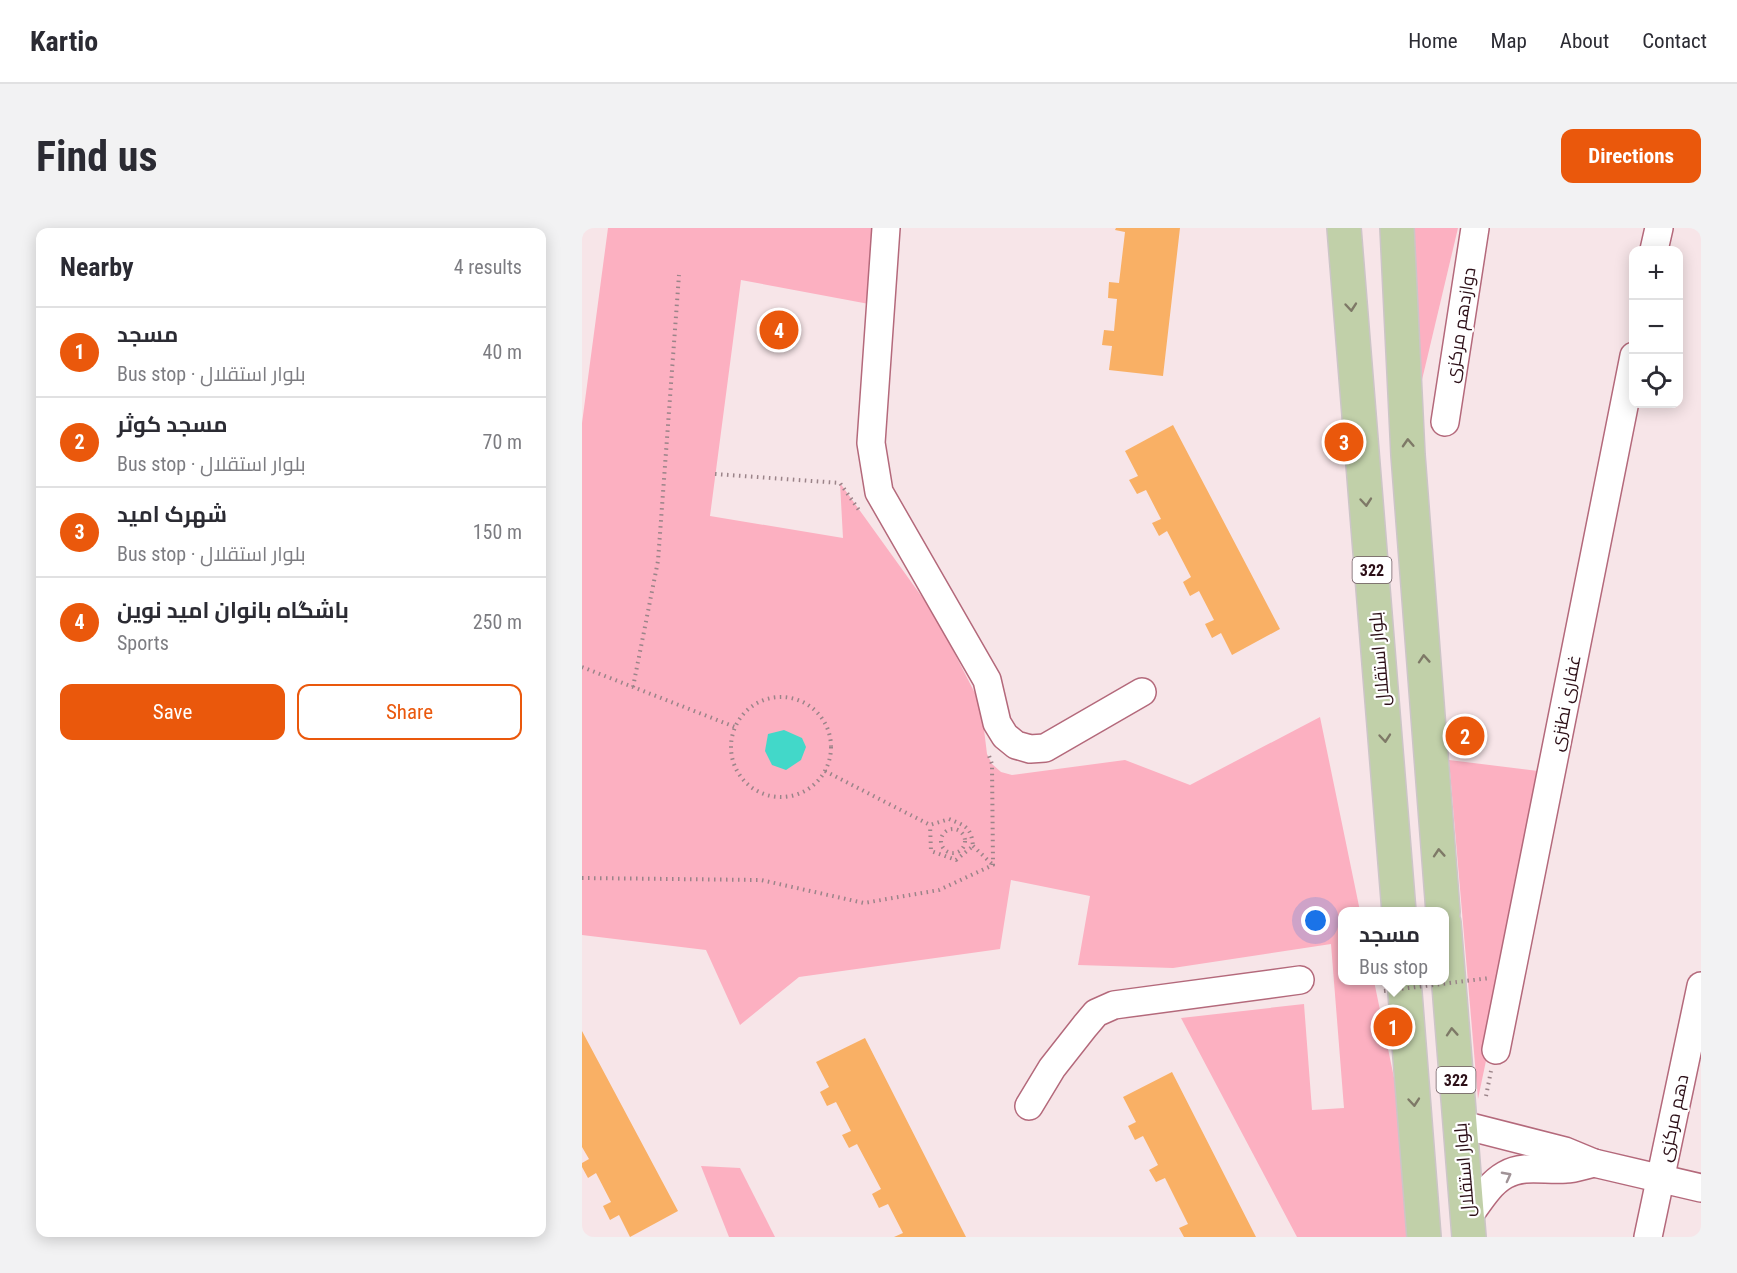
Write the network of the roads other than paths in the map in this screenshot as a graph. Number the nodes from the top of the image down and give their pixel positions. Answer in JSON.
{"nodes":[{"id":1,"x":886,"y":228,"type":"edge"},
{"id":2,"x":1344,"y":228,"type":"edge"},
{"id":3,"x":1397,"y":228,"type":"edge"},
{"id":4,"x":1474,"y":228,"type":"edge"},
{"id":5,"x":1659,"y":228,"type":"edge"},
{"id":6,"x":1655,"y":246,"type":"edge"},
{"id":7,"x":1347,"y":266,"type":"junction"},
{"id":8,"x":1400,"y":283,"type":"junction"},
{"id":9,"x":1629,"y":381,"type":"edge"},
{"id":10,"x":1445,"y":422,"type":"dead end"},
{"id":11,"x":1142,"y":692,"type":"dead end"},
{"id":12,"x":1399,"y":907,"type":"edge"},
{"id":13,"x":1443,"y":907,"type":"edge"},
{"id":14,"x":1300,"y":980,"type":"dead end"},
{"id":15,"x":1449,"y":985,"type":"edge"},
{"id":16,"x":1394,"y":986,"type":"edge"},
{"id":17,"x":1701,"y":986,"type":"edge"},
{"id":18,"x":1496,"y":1050,"type":"dead end"},
{"id":19,"x":1029,"y":1106,"type":"dead end"},
{"id":20,"x":1459,"y":1124,"type":"junction"},
{"id":21,"x":1594,"y":1163,"type":"junction"},
{"id":22,"x":1660,"y":1179,"type":"junction"},
{"id":23,"x":1701,"y":1188,"type":"edge"},
{"id":24,"x":1469,"y":1227,"type":"edge"},
{"id":25,"x":1424,"y":1237,"type":"edge"},
{"id":26,"x":1648,"y":1237,"type":"edge"}],
"edges":[{"from":1,"to":11,"type":"street"},
{"from":2,"to":7,"type":"main road","name":"بلوار استقلال","number":"322"},
{"from":3,"to":8,"type":"main road","number":"322"},
{"from":4,"to":10,"type":"street","name":"دوازدهم مرکزی"},
{"from":5,"to":6,"type":"street"},
{"from":7,"to":8,"type":"main road"},
{"from":7,"to":12,"type":"main road","name":"بلوار استقلال","number":"322","one_way":true},
{"from":13,"to":8,"type":"main road","number":"322","one_way":true},
{"from":9,"to":18,"type":"street","name":"غفاری نطنزی"},
{"from":14,"to":19,"type":"street"},
{"from":20,"to":15,"type":"main road","name":"بلوار استقلال","number":"322","one_way":true},
{"from":16,"to":25,"type":"main road","number":"322","one_way":true},
{"from":17,"to":22,"type":"street","name":"دهم مرکزی"},
{"from":20,"to":21,"type":"street"},
{"from":20,"to":24,"type":"main road","name":"بلوار استقلال","number":"322"},
{"from":21,"to":22,"type":"street"},
{"from":24,"to":21,"type":"street","one_way":true},
{"from":22,"to":23,"type":"street"},
{"from":22,"to":26,"type":"street","name":"دهم مرکزی"}]}
